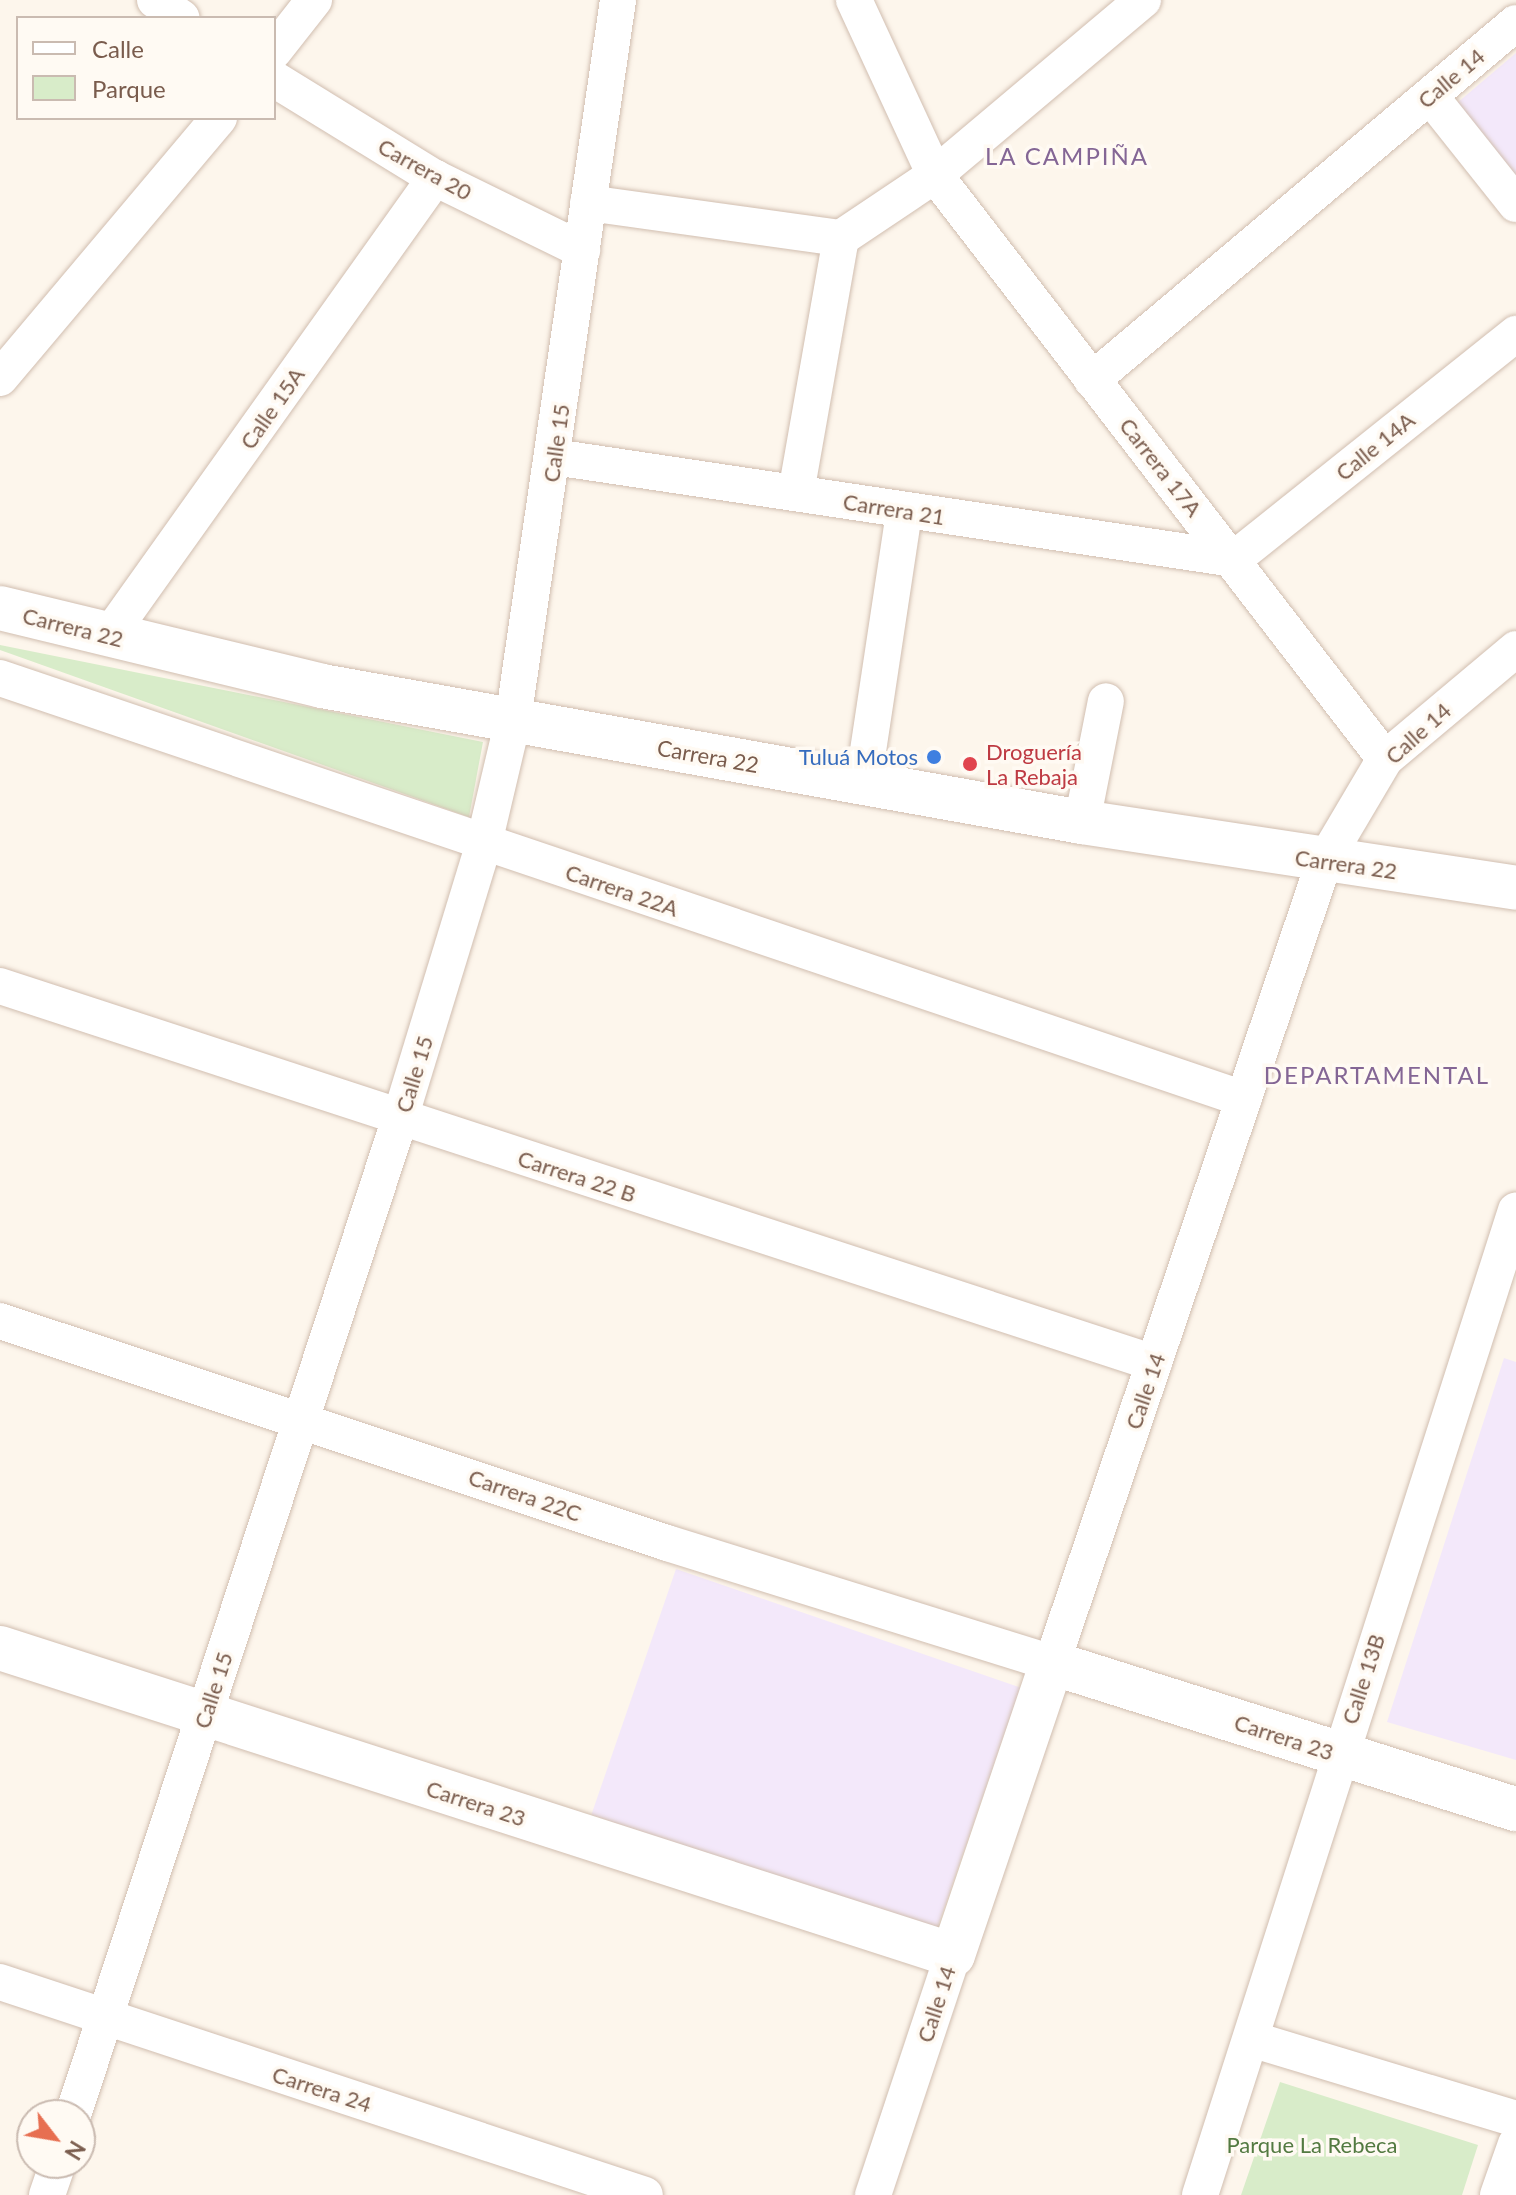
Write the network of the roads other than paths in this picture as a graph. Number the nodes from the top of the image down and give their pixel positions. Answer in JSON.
{"nodes":[{"id":1,"x":155,"y":0,"type":"edge"},
{"id":2,"x":314,"y":0,"type":"edge"},
{"id":3,"x":618,"y":0,"type":"edge"},
{"id":4,"x":854,"y":0,"type":"edge"},
{"id":5,"x":1143,"y":0,"type":"edge"},
{"id":6,"x":179,"y":16,"type":"edge"},
{"id":7,"x":1516,"y":23,"type":"edge"},
{"id":8,"x":276,"y":48,"type":"edge"},
{"id":9,"x":276,"y":80,"type":"edge"},
{"id":10,"x":1430,"y":96,"type":"junction"},
{"id":11,"x":217,"y":120,"type":"edge"},
{"id":12,"x":935,"y":175,"type":"junction"},
{"id":13,"x":435,"y":178,"type":"junction"},
{"id":14,"x":588,"y":203,"type":"junction"},
{"id":15,"x":1516,"y":204,"type":"edge"},
{"id":16,"x":841,"y":238,"type":"junction"},
{"id":17,"x":582,"y":250,"type":"junction"},
{"id":18,"x":1516,"y":334,"type":"edge"},
{"id":19,"x":0,"y":378,"type":"edge"},
{"id":20,"x":1092,"y":380,"type":"junction"},
{"id":21,"x":554,"y":457,"type":"junction"},
{"id":22,"x":796,"y":493,"type":"junction"},
{"id":23,"x":904,"y":512,"type":"junction"},
{"id":24,"x":1234,"y":559,"type":"junction"},
{"id":25,"x":0,"y":608,"type":"edge"},
{"id":26,"x":108,"y":637,"type":"junction"},
{"id":27,"x":1516,"y":649,"type":"edge"},
{"id":28,"x":0,"y":678,"type":"edge"},
{"id":29,"x":1106,"y":701,"type":"dead end"},
{"id":30,"x":513,"y":720,"type":"junction"},
{"id":31,"x":1385,"y":759,"type":"junction"},
{"id":32,"x":863,"y":784,"type":"junction"},
{"id":33,"x":1082,"y":822,"type":"junction"},
{"id":34,"x":484,"y":843,"type":"junction"},
{"id":35,"x":1324,"y":862,"type":"junction"},
{"id":36,"x":1516,"y":888,"type":"edge"},
{"id":37,"x":0,"y":986,"type":"edge"},
{"id":38,"x":1244,"y":1099,"type":"junction"},
{"id":39,"x":400,"y":1118,"type":"junction"},
{"id":40,"x":1515,"y":1215,"type":"edge"},
{"id":41,"x":0,"y":1321,"type":"edge"},
{"id":42,"x":1154,"y":1363,"type":"junction"},
{"id":43,"x":300,"y":1419,"type":"junction"},
{"id":44,"x":0,"y":1648,"type":"edge"},
{"id":45,"x":1052,"y":1663,"type":"junction"},
{"id":46,"x":205,"y":1714,"type":"junction"},
{"id":47,"x":1339,"y":1754,"type":"junction"},
{"id":48,"x":1516,"y":1809,"type":"edge"},
{"id":49,"x":953,"y":1955,"type":"junction"},
{"id":50,"x":0,"y":1982,"type":"edge"},
{"id":51,"x":105,"y":2018,"type":"junction"},
{"id":52,"x":1251,"y":2039,"type":"junction"},
{"id":53,"x":78,"y":2099,"type":"edge"},
{"id":54,"x":1516,"y":2119,"type":"edge"},
{"id":55,"x":1516,"y":2144,"type":"edge"},
{"id":56,"x":645,"y":2195,"type":"edge"},
{"id":57,"x":873,"y":2195,"type":"edge"},
{"id":58,"x":1200,"y":2195,"type":"edge"},
{"id":59,"x":1498,"y":2195,"type":"edge"}],
"edges":[{"from":1,"to":6,"type":"street"},
{"from":2,"to":8,"type":"street"},
{"from":3,"to":14,"type":"street","name":"Calle 15"},
{"from":4,"to":12,"type":"street","name":"Carrera 17A"},
{"from":5,"to":12,"type":"street"},
{"from":7,"to":10,"type":"street","name":"Calle 14"},
{"from":9,"to":13,"type":"street","name":"Carrera 20"},
{"from":10,"to":15,"type":"street"},
{"from":10,"to":20,"type":"street","name":"Calle 14"},
{"from":11,"to":19,"type":"street"},
{"from":12,"to":16,"type":"street"},
{"from":12,"to":20,"type":"street","name":"Carrera 17A"},
{"from":13,"to":17,"type":"street","name":"Carrera 20"},
{"from":13,"to":26,"type":"street","name":"Calle 15A"},
{"from":14,"to":16,"type":"street"},
{"from":14,"to":17,"type":"street","name":"Calle 15"},
{"from":16,"to":22,"type":"street"},
{"from":17,"to":21,"type":"street","name":"Calle 15"},
{"from":18,"to":24,"type":"street","name":"Calle 14A"},
{"from":20,"to":24,"type":"street","name":"Carrera 17A"},
{"from":21,"to":22,"type":"street","name":"Carrera 21"},
{"from":21,"to":30,"type":"street","name":"Calle 15"},
{"from":22,"to":23,"type":"street","name":"Carrera 21"},
{"from":23,"to":24,"type":"street","name":"Carrera 21"},
{"from":23,"to":32,"type":"street"},
{"from":24,"to":31,"type":"street","name":"Carrera 17A"},
{"from":25,"to":26,"type":"street","name":"Carrera 22"},
{"from":26,"to":30,"type":"street","name":"Carrera 22"},
{"from":27,"to":31,"type":"street","name":"Calle 14"},
{"from":28,"to":34,"type":"street","name":"Carrera 22A"},
{"from":29,"to":33,"type":"street"},
{"from":30,"to":32,"type":"street","name":"Carrera 22"},
{"from":30,"to":34,"type":"street","name":"Calle 15"},
{"from":31,"to":35,"type":"street","name":"Calle 14"},
{"from":32,"to":33,"type":"street","name":"Carrera 22"},
{"from":33,"to":35,"type":"street","name":"Carrera 22"},
{"from":34,"to":38,"type":"street","name":"Carrera 22A"},
{"from":34,"to":39,"type":"street","name":"Calle 15"},
{"from":35,"to":36,"type":"street","name":"Carrera 22"},
{"from":35,"to":38,"type":"street","name":"Calle 14"},
{"from":37,"to":39,"type":"street","name":"Carrera 22 B"},
{"from":38,"to":42,"type":"street","name":"Calle 14"},
{"from":39,"to":42,"type":"street","name":"Carrera 22 B"},
{"from":39,"to":43,"type":"street","name":"Calle 15"},
{"from":40,"to":47,"type":"street","name":"Calle 13B"},
{"from":41,"to":43,"type":"street","name":"Carrera 22C"},
{"from":42,"to":45,"type":"street","name":"Calle 14"},
{"from":43,"to":45,"type":"street","name":"Carrera 22C"},
{"from":43,"to":46,"type":"street","name":"Calle 15"},
{"from":44,"to":46,"type":"street","name":"Carrera 23"},
{"from":45,"to":47,"type":"street","name":"Carrera 23"},
{"from":45,"to":49,"type":"street","name":"Calle 14"},
{"from":46,"to":49,"type":"street","name":"Carrera 23"},
{"from":46,"to":51,"type":"street","name":"Calle 15"},
{"from":47,"to":48,"type":"street","name":"Carrera 23"},
{"from":47,"to":52,"type":"street","name":"Calle 13B"},
{"from":49,"to":57,"type":"street","name":"Calle 14"},
{"from":50,"to":51,"type":"street","name":"Carrera 24"},
{"from":51,"to":53,"type":"street","name":"Calle 15"},
{"from":51,"to":56,"type":"street","name":"Carrera 24"},
{"from":52,"to":54,"type":"street"},
{"from":52,"to":58,"type":"street","name":"Calle 13B"},
{"from":55,"to":59,"type":"street"}]}
